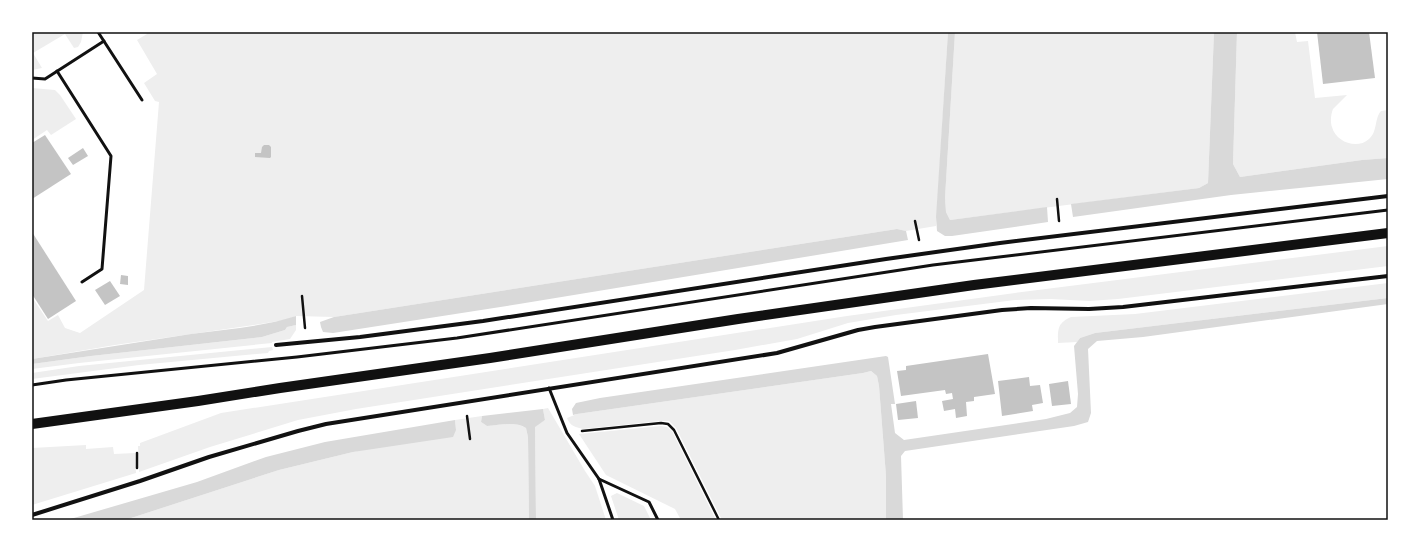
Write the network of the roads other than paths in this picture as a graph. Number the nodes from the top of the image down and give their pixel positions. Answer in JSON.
{"nodes":[{"id":1,"x":98,"y":32,"type":"edge"},
{"id":2,"x":104,"y":41,"type":"junction"},
{"id":3,"x":57,"y":71,"type":"junction"},
{"id":4,"x":32,"y":78,"type":"edge"},
{"id":5,"x":142,"y":100,"type":"dead end"},
{"id":6,"x":1388,"y":196,"type":"edge"},
{"id":7,"x":1388,"y":210,"type":"edge"},
{"id":8,"x":1388,"y":233,"type":"edge"},
{"id":9,"x":1388,"y":276,"type":"edge"},
{"id":10,"x":82,"y":282,"type":"dead end"},
{"id":11,"x":276,"y":345,"type":"dead end"},
{"id":12,"x":32,"y":385,"type":"edge"},
{"id":13,"x":550,"y":388,"type":"junction"},
{"id":14,"x":32,"y":424,"type":"edge"},
{"id":15,"x":599,"y":479,"type":"junction"},
{"id":16,"x":32,"y":515,"type":"edge"},
{"id":17,"x":613,"y":520,"type":"edge"},
{"id":18,"x":658,"y":520,"type":"edge"}],
"edges":[{"from":1,"to":2,"type":"lane"},
{"from":2,"to":3,"type":"lane"},
{"from":2,"to":5,"type":"lane"},
{"from":3,"to":4,"type":"lane"},
{"from":3,"to":10,"type":"lane"},
{"from":6,"to":11,"type":"street"},
{"from":7,"to":12,"type":"lane"},
{"from":8,"to":14,"type":"main road"},
{"from":9,"to":13,"type":"street"},
{"from":13,"to":15,"type":"lane"},
{"from":13,"to":16,"type":"street"},
{"from":15,"to":17,"type":"lane"},
{"from":15,"to":18,"type":"lane"}]}
